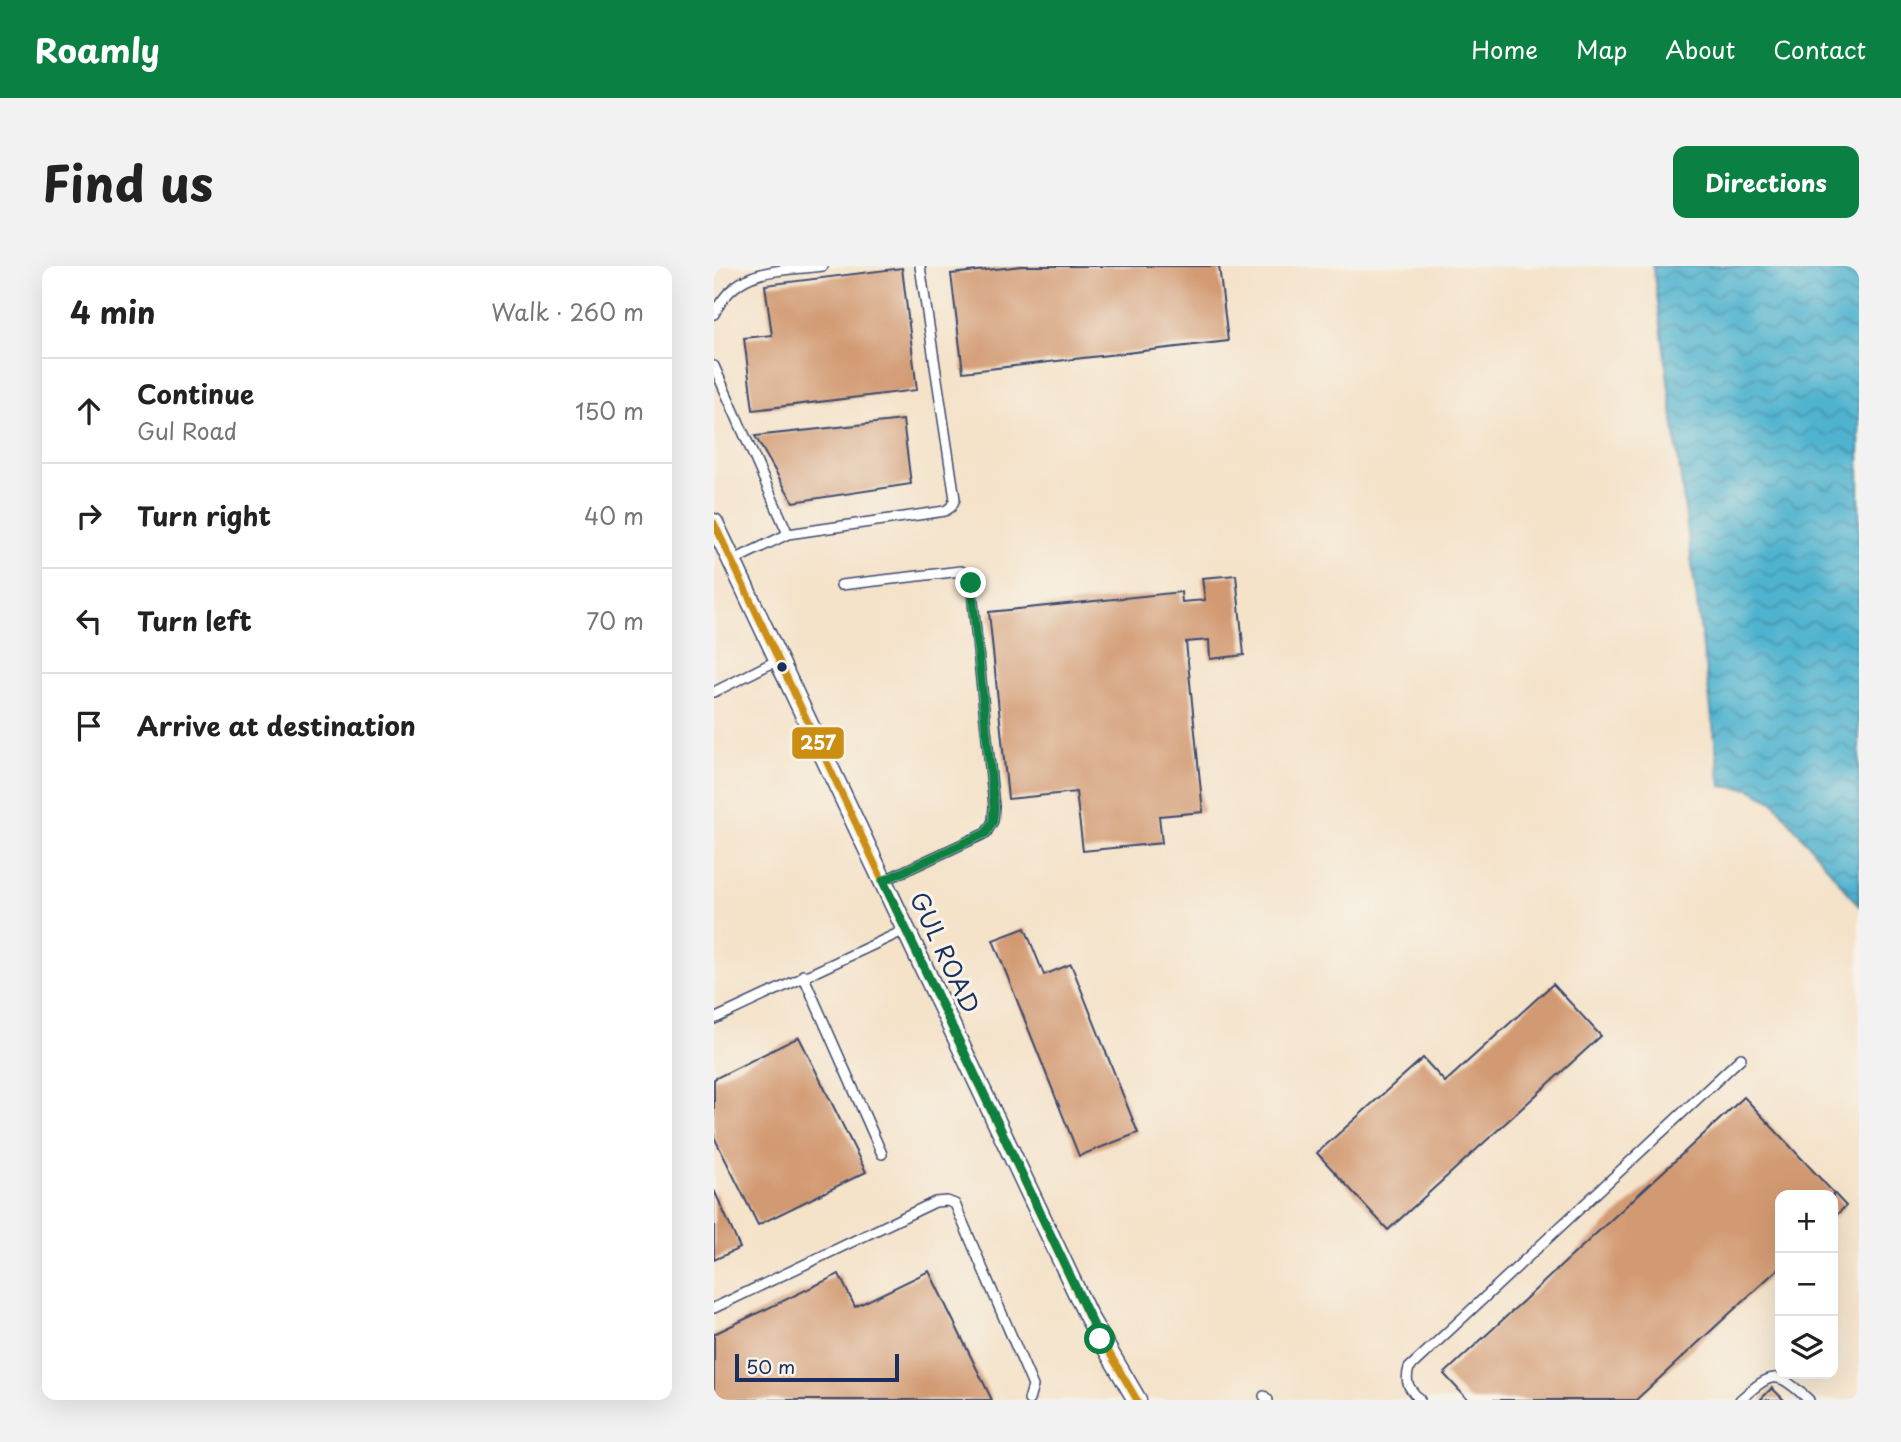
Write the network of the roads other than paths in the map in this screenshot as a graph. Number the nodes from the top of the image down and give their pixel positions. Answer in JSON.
{"nodes":[{"id":1,"x":823,"y":266,"type":"edge"},
{"id":2,"x":920,"y":266,"type":"edge"},
{"id":3,"x":714,"y":314,"type":"edge"},
{"id":4,"x":714,"y":366,"type":"edge"},
{"id":5,"x":714,"y":523,"type":"edge"},
{"id":6,"x":788,"y":534,"type":"junction"},
{"id":7,"x":732,"y":561,"type":"junction"},
{"id":8,"x":841,"y":585,"type":"dead end"},
{"id":9,"x":778,"y":660,"type":"junction"},
{"id":10,"x":714,"y":692,"type":"edge"},
{"id":11,"x":883,"y":881,"type":"junction"},
{"id":12,"x":905,"y":930,"type":"junction"},
{"id":13,"x":803,"y":975,"type":"junction"},
{"id":14,"x":714,"y":1019,"type":"edge"},
{"id":15,"x":1741,"y":1058,"type":"dead end"},
{"id":16,"x":882,"y":1154,"type":"dead end"},
{"id":17,"x":714,"y":1308,"type":"edge"},
{"id":18,"x":1029,"y":1400,"type":"edge"},
{"id":19,"x":1137,"y":1400,"type":"edge"},
{"id":20,"x":1420,"y":1400,"type":"edge"},
{"id":21,"x":1740,"y":1400,"type":"edge"},
{"id":22,"x":1809,"y":1400,"type":"edge"}],
"edges":[{"from":1,"to":3,"type":"lane"},
{"from":2,"to":6,"type":"lane"},
{"from":4,"to":6,"type":"lane"},
{"from":5,"to":7,"type":"street","name":"GUL ROAD"},
{"from":6,"to":7,"type":"lane"},
{"from":7,"to":9,"type":"street","name":"GUL ROAD"},
{"from":8,"to":11,"type":"lane"},
{"from":9,"to":10,"type":"lane"},
{"from":9,"to":11,"type":"street","name":"GUL ROAD"},
{"from":11,"to":12,"type":"street","name":"GUL ROAD"},
{"from":12,"to":13,"type":"lane"},
{"from":12,"to":19,"type":"street","name":"GUL ROAD"},
{"from":13,"to":14,"type":"lane"},
{"from":13,"to":16,"type":"lane"},
{"from":15,"to":20,"type":"lane"},
{"from":17,"to":18,"type":"lane"},
{"from":21,"to":22,"type":"lane"}]}
